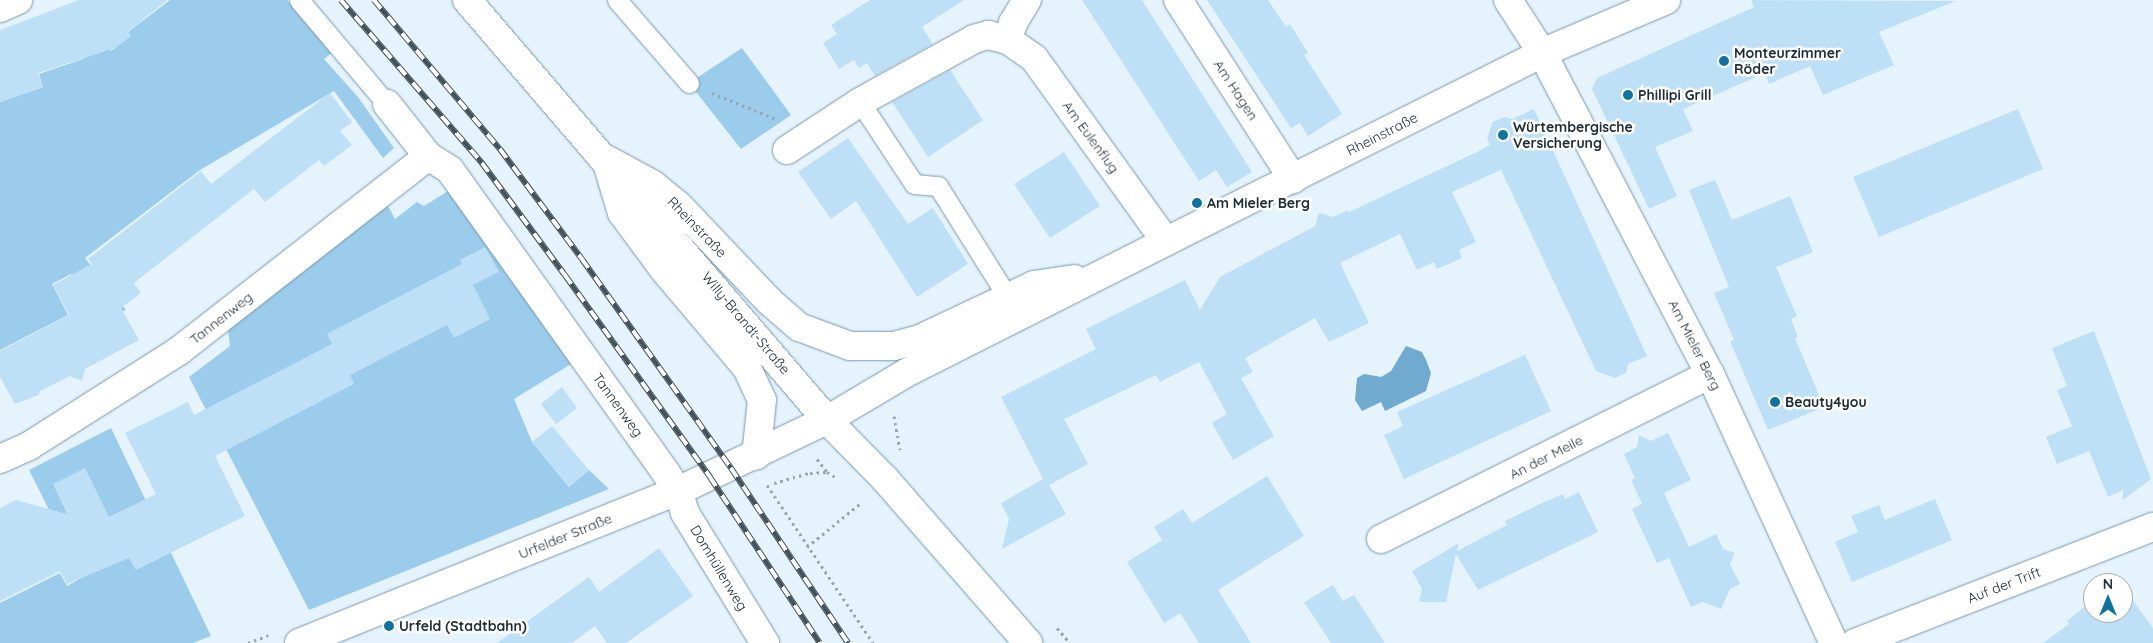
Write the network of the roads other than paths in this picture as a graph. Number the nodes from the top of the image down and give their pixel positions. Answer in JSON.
{"nodes":[{"id":1,"x":18,"y":0,"type":"edge"},
{"id":2,"x":299,"y":0,"type":"edge"},
{"id":3,"x":617,"y":0,"type":"edge"},
{"id":4,"x":1027,"y":0,"type":"edge"},
{"id":5,"x":1178,"y":0,"type":"edge"},
{"id":6,"x":1508,"y":0,"type":"edge"},
{"id":7,"x":1666,"y":0,"type":"edge"},
{"id":8,"x":470,"y":1,"type":"edge"},
{"id":9,"x":0,"y":8,"type":"edge"},
{"id":10,"x":1008,"y":40,"type":"junction"},
{"id":11,"x":1542,"y":53,"type":"junction"},
{"id":12,"x":689,"y":83,"type":"road end"},
{"id":13,"x":860,"y":102,"type":"junction"},
{"id":14,"x":387,"y":104,"type":"joint"},
{"id":15,"x":788,"y":150,"type":"dead end"},
{"id":16,"x":428,"y":156,"type":"junction"},
{"id":17,"x":606,"y":159,"type":"junction"},
{"id":18,"x":1293,"y":179,"type":"junction"},
{"id":19,"x":1166,"y":242,"type":"junction"},
{"id":20,"x":1101,"y":275,"type":"junction"},
{"id":21,"x":1007,"y":296,"type":"junction"},
{"id":22,"x":1710,"y":374,"type":"junction"},
{"id":23,"x":827,"y":420,"type":"junction"},
{"id":24,"x":756,"y":456,"type":"junction"},
{"id":25,"x":0,"y":459,"type":"edge"},
{"id":26,"x":678,"y":491,"type":"junction"},
{"id":27,"x":2153,"y":527,"type":"edge"},
{"id":28,"x":1381,"y":539,"type":"dead end"},
{"id":29,"x":299,"y":643,"type":"edge"},
{"id":30,"x":764,"y":643,"type":"edge"},
{"id":31,"x":1028,"y":643,"type":"edge"},
{"id":32,"x":1834,"y":643,"type":"edge"},
{"id":33,"x":1855,"y":643,"type":"edge"}],
"edges":[{"from":1,"to":9,"type":"street"},
{"from":2,"to":14,"type":"lane"},
{"from":3,"to":12,"type":"lane"},
{"from":4,"to":10,"type":"street"},
{"from":5,"to":18,"type":"street","name":"Am Hagen"},
{"from":6,"to":11,"type":"street","name":"Am Mieler Berg"},
{"from":7,"to":11,"type":"street","name":"Rheinstraße"},
{"from":8,"to":17,"type":"street","name":"Willy-Brandt-Straße"},
{"from":10,"to":13,"type":"street","name":"Am Eulenflug"},
{"from":10,"to":19,"type":"street","name":"Am Eulenflug"},
{"from":11,"to":18,"type":"street","name":"Rheinstraße"},
{"from":11,"to":22,"type":"street","name":"Am Mieler Berg"},
{"from":13,"to":15,"type":"street","name":"Am Eulenflug"},
{"from":13,"to":21,"type":"lane"},
{"from":14,"to":16,"type":"street","name":"Tannenweg"},
{"from":16,"to":25,"type":"street","name":"Tannenweg"},
{"from":16,"to":26,"type":"street","name":"Tannenweg"},
{"from":17,"to":21,"type":"street","name":"Rheinstraße"},
{"from":17,"to":23,"type":"street","name":"Willy-Brandt-Straße"},
{"from":17,"to":24,"type":"street"},
{"from":18,"to":19,"type":"street","name":"Rheinstraße"},
{"from":19,"to":20,"type":"street","name":"Rheinstraße"},
{"from":20,"to":21,"type":"street","name":"Rheinstraße"},
{"from":20,"to":23,"type":"street","name":"Rheinstraße"},
{"from":22,"to":28,"type":"street","name":"An der Meile"},
{"from":22,"to":32,"type":"street","name":"Am Mieler Berg"},
{"from":23,"to":24,"type":"street","name":"Urfelder Straße"},
{"from":23,"to":31,"type":"street","name":"Willy-Brandt-Straße"},
{"from":24,"to":26,"type":"street","name":"Urfelder Straße"},
{"from":26,"to":29,"type":"street","name":"Urfelder Straße"},
{"from":26,"to":30,"type":"street","name":"Domhüllenweg"},
{"from":27,"to":33,"type":"street","name":"Auf der Trift"}]}
